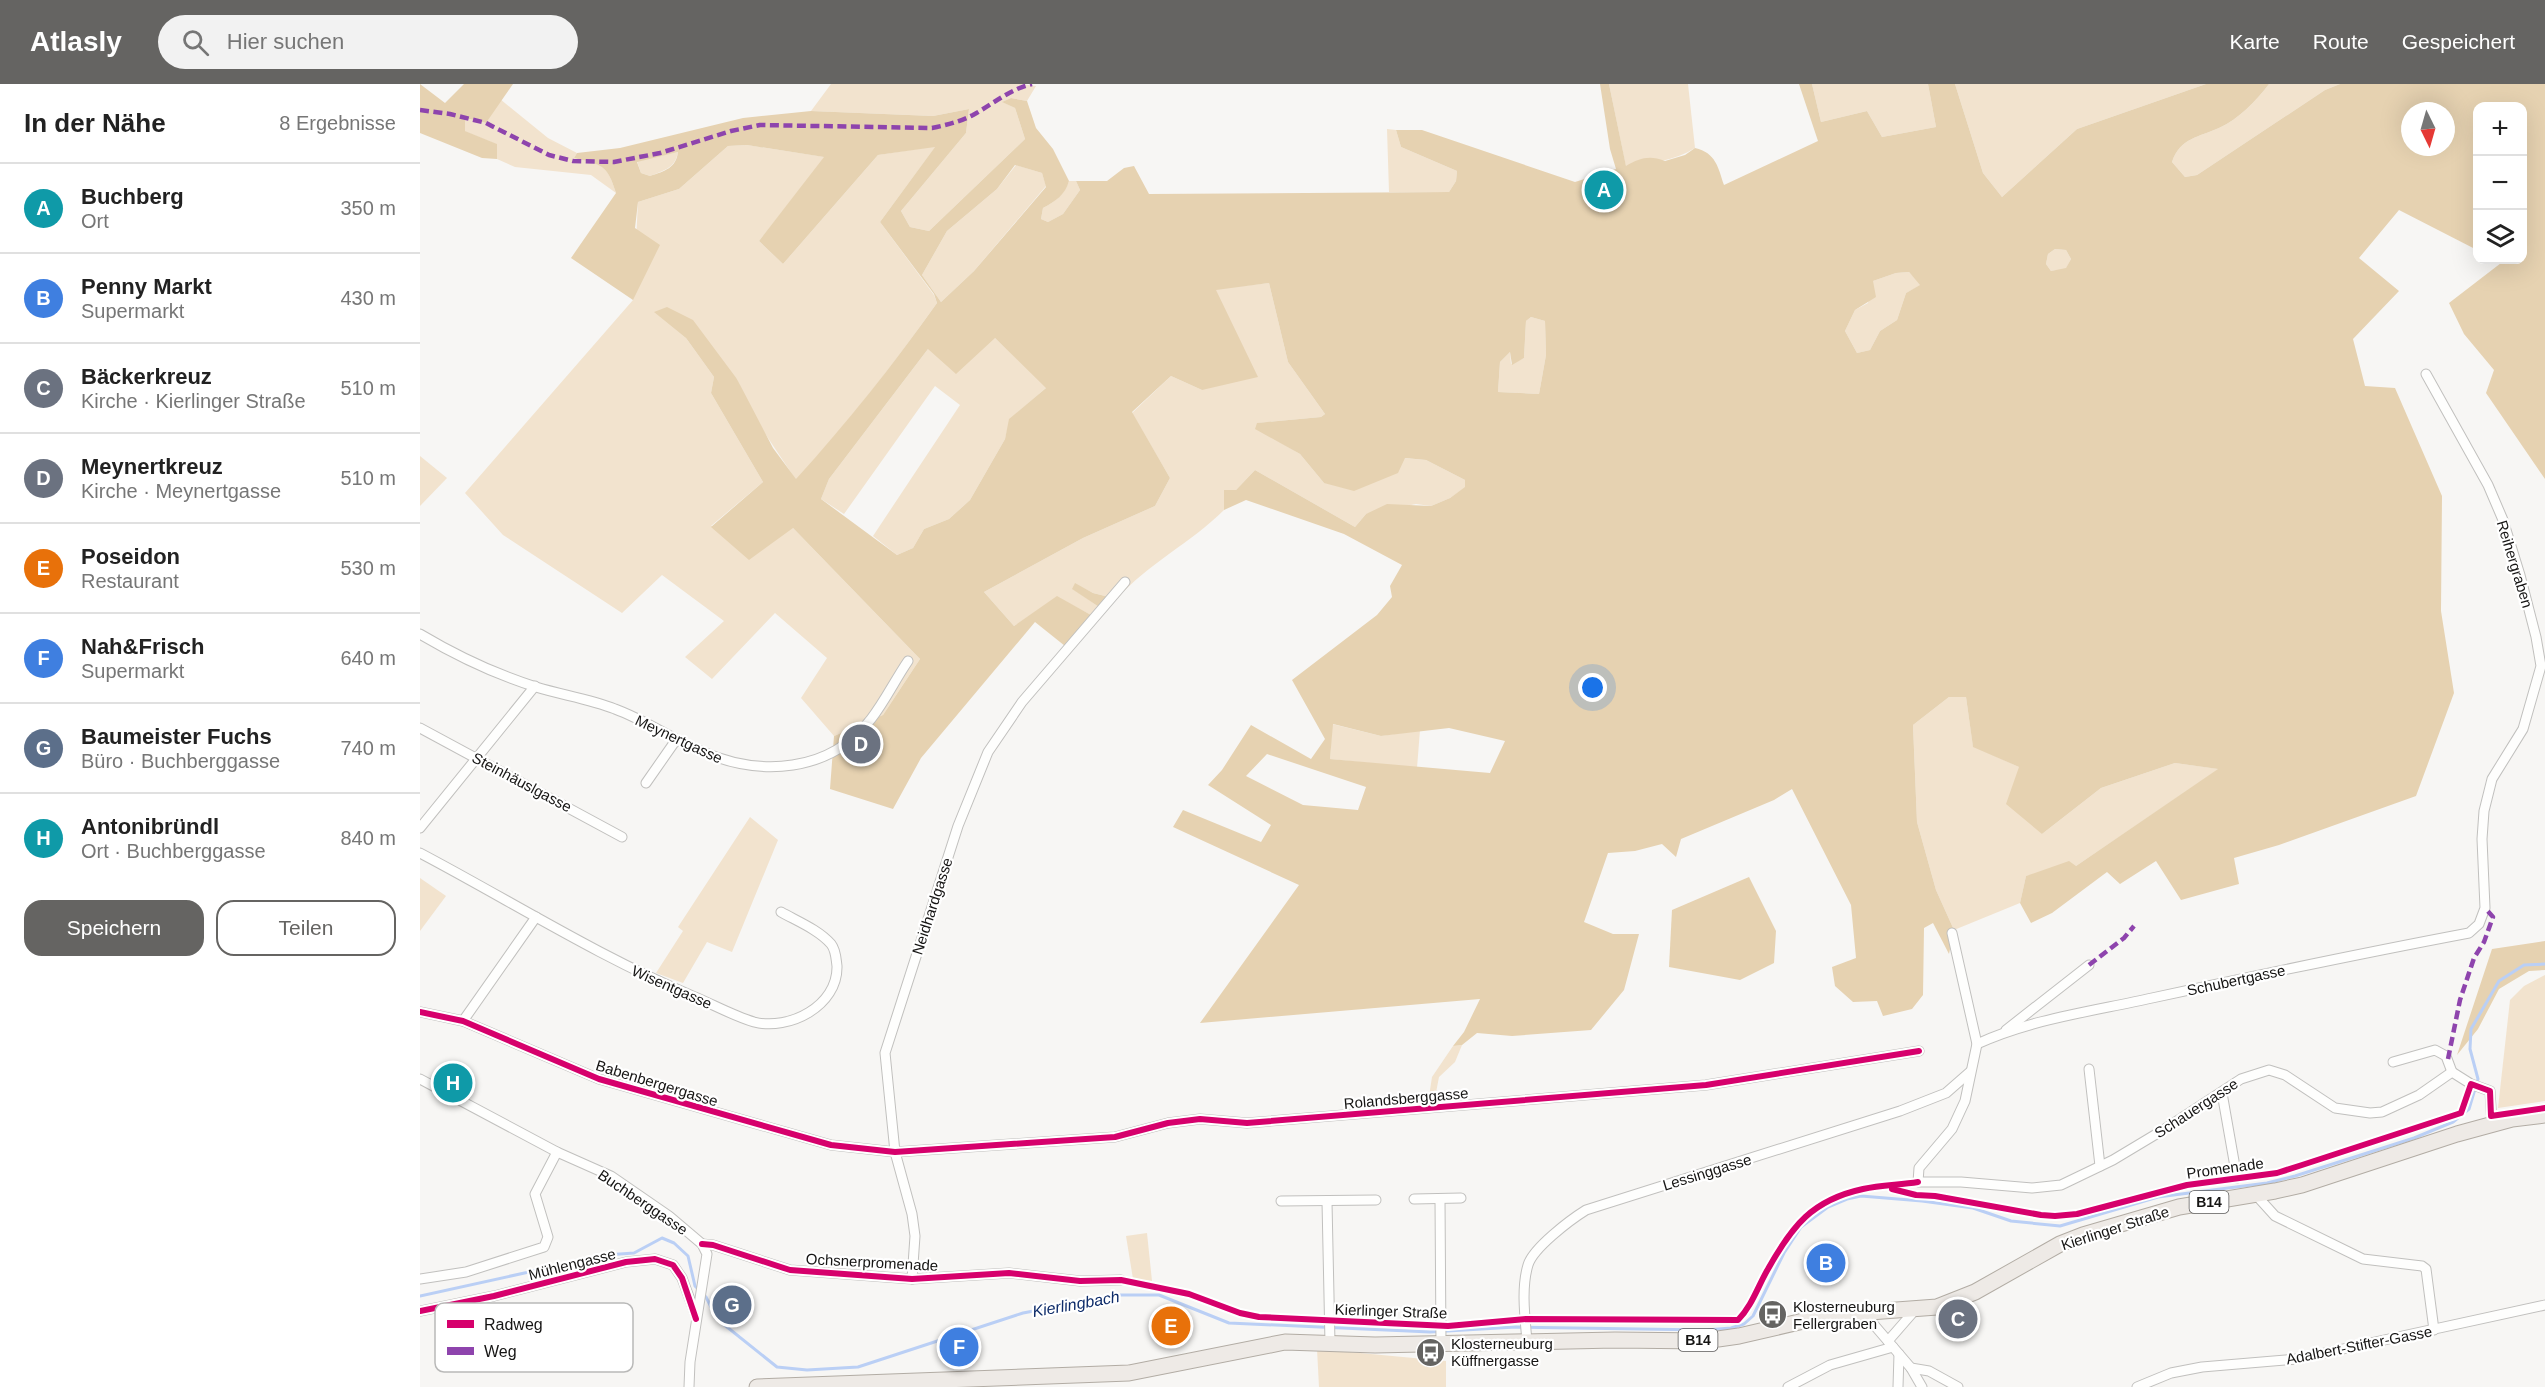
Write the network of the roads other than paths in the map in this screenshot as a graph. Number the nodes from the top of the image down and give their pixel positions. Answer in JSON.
{"nodes":[{"id":1,"x":2426,"y":374,"type":"dead end"},
{"id":2,"x":1125,"y":582,"type":"dead end"},
{"id":3,"x":420,"y":634,"type":"edge"},
{"id":4,"x":908,"y":661,"type":"dead end"},
{"id":5,"x":535,"y":686,"type":"junction"},
{"id":6,"x":420,"y":728,"type":"edge"},
{"id":7,"x":676,"y":740,"type":"junction"},
{"id":8,"x":477,"y":757,"type":"junction"},
{"id":9,"x":646,"y":783,"type":"dead end"},
{"id":10,"x":420,"y":828,"type":"edge"},
{"id":11,"x":622,"y":837,"type":"dead end"},
{"id":12,"x":420,"y":853,"type":"edge"},
{"id":13,"x":781,"y":912,"type":"dead end"},
{"id":14,"x":536,"y":917,"type":"junction"},
{"id":15,"x":1952,"y":933,"type":"dead end"},
{"id":16,"x":2469,"y":933,"type":"joint"},
{"id":17,"x":2089,"y":965,"type":"dead end"},
{"id":18,"x":420,"y":1012,"type":"edge"},
{"id":19,"x":463,"y":1021,"type":"junction"},
{"id":20,"x":2004,"y":1031,"type":"junction"},
{"id":21,"x":1977,"y":1044,"type":"junction"},
{"id":22,"x":1919,"y":1051,"type":"dead end"},
{"id":23,"x":2393,"y":1062,"type":"dead end"},
{"id":24,"x":2089,"y":1069,"type":"dead end"},
{"id":25,"x":1970,"y":1072,"type":"junction"},
{"id":26,"x":2452,"y":1072,"type":"junction"},
{"id":27,"x":420,"y":1079,"type":"edge"},
{"id":28,"x":2222,"y":1093,"type":"junction"},
{"id":29,"x":2545,"y":1114,"type":"edge"},
{"id":30,"x":2492,"y":1124,"type":"junction"},
{"id":31,"x":557,"y":1152,"type":"junction"},
{"id":32,"x":895,"y":1152,"type":"junction"},
{"id":33,"x":2100,"y":1166,"type":"junction"},
{"id":34,"x":2236,"y":1178,"type":"dead end"},
{"id":35,"x":2256,"y":1195,"type":"junction"},
{"id":36,"x":1440,"y":1198,"type":"junction"},
{"id":37,"x":1461,"y":1198,"type":"dead end"},
{"id":38,"x":1414,"y":1199,"type":"dead end"},
{"id":39,"x":1376,"y":1200,"type":"dead end"},
{"id":40,"x":1281,"y":1201,"type":"dead end"},
{"id":41,"x":1327,"y":1202,"type":"junction"},
{"id":42,"x":702,"y":1244,"type":"junction"},
{"id":43,"x":912,"y":1279,"type":"junction"},
{"id":44,"x":420,"y":1280,"type":"edge"},
{"id":45,"x":1120,"y":1280,"type":"dead end"},
{"id":46,"x":459,"y":1303,"type":"edge"},
{"id":47,"x":2545,"y":1305,"type":"edge"},
{"id":48,"x":435,"y":1308,"type":"edge"},
{"id":49,"x":1915,"y":1310,"type":"junction"},
{"id":50,"x":420,"y":1311,"type":"edge"},
{"id":51,"x":1863,"y":1312,"type":"junction"},
{"id":52,"x":696,"y":1319,"type":"junction"},
{"id":53,"x":2434,"y":1330,"type":"junction"},
{"id":54,"x":1527,"y":1333,"type":"junction"},
{"id":55,"x":1330,"y":1340,"type":"junction"},
{"id":56,"x":1441,"y":1342,"type":"junction"},
{"id":57,"x":1894,"y":1347,"type":"junction"},
{"id":58,"x":1911,"y":1368,"type":"junction"},
{"id":59,"x":952,"y":1383,"type":"edge"},
{"id":60,"x":879,"y":1384,"type":"edge"},
{"id":61,"x":689,"y":1387,"type":"edge"},
{"id":62,"x":757,"y":1387,"type":"edge"},
{"id":63,"x":1788,"y":1387,"type":"edge"},
{"id":64,"x":1898,"y":1387,"type":"edge"},
{"id":65,"x":1922,"y":1387,"type":"edge"},
{"id":66,"x":1958,"y":1387,"type":"edge"},
{"id":67,"x":2137,"y":1387,"type":"edge"}],
"edges":[{"from":1,"to":16,"type":"street","name":"Reihergraben"},
{"from":2,"to":32,"type":"street","name":"Neidhardgasse"},
{"from":3,"to":5,"type":"street","name":"Meynertgasse"},
{"from":4,"to":7,"type":"street","name":"Meynertgasse"},
{"from":5,"to":7,"type":"street","name":"Meynertgasse"},
{"from":5,"to":8,"type":"street"},
{"from":6,"to":8,"type":"street","name":"Steinhäuslgasse"},
{"from":7,"to":9,"type":"street"},
{"from":8,"to":10,"type":"street"},
{"from":8,"to":11,"type":"street","name":"Steinhäuslgasse"},
{"from":12,"to":14,"type":"street","name":"Wisentgasse"},
{"from":13,"to":14,"type":"street","name":"Wisentgasse"},
{"from":14,"to":19,"type":"street"},
{"from":15,"to":21,"type":"street"},
{"from":16,"to":20,"type":"street","name":"Schubertgasse"},
{"from":17,"to":20,"type":"street","name":"Schubertgasse"},
{"from":18,"to":19,"type":"street","name":"Babenbergergasse"},
{"from":19,"to":32,"type":"street","name":"Babenbergergasse"},
{"from":20,"to":21,"type":"street","name":"Schubertgasse"},
{"from":21,"to":25,"type":"street"},
{"from":22,"to":32,"type":"street","name":"Rolandsberggasse"},
{"from":23,"to":26,"type":"street"},
{"from":24,"to":33,"type":"street"},
{"from":25,"to":33,"type":"street","name":"Schauergasse"},
{"from":25,"to":54,"type":"street","name":"Lessinggasse"},
{"from":26,"to":28,"type":"street","name":"Schauergasse"},
{"from":26,"to":30,"type":"street"},
{"from":27,"to":31,"type":"street","name":"Buchberggasse"},
{"from":28,"to":33,"type":"street","name":"Schauergasse"},
{"from":28,"to":34,"type":"street"},
{"from":29,"to":30,"type":"main road","name":"Kierlinger Straße","number":"B14"},
{"from":30,"to":35,"type":"main road","name":"Kierlinger Straße","number":"B14"},
{"from":31,"to":42,"type":"street","name":"Buchberggasse"},
{"from":31,"to":44,"type":"street","name":"Mühlengasse"},
{"from":32,"to":43,"type":"street","name":"Neidhardgasse"},
{"from":35,"to":49,"type":"main road","name":"Kierlinger Straße","number":"B14"},
{"from":35,"to":53,"type":"street"},
{"from":36,"to":37,"type":"street"},
{"from":36,"to":38,"type":"street"},
{"from":36,"to":56,"type":"street"},
{"from":39,"to":41,"type":"street"},
{"from":40,"to":41,"type":"street"},
{"from":41,"to":55,"type":"street"},
{"from":42,"to":43,"type":"street","name":"Ochsnerpromenade"},
{"from":42,"to":52,"type":"street","name":"Buchberggasse"},
{"from":43,"to":45,"type":"street","name":"Ochsnerpromenade"},
{"from":46,"to":52,"type":"street","name":"Mühlengasse"},
{"from":47,"to":53,"type":"street","name":"Adalbert-Stifter-Gasse"},
{"from":48,"to":50,"type":"street","name":"Mühlengasse"},
{"from":49,"to":51,"type":"main road","name":"Kierlinger Straße","number":"B14"},
{"from":49,"to":57,"type":"street"},
{"from":51,"to":54,"type":"main road","name":"Kierlinger Straße","number":"B14"},
{"from":51,"to":57,"type":"street"},
{"from":52,"to":61,"type":"street","name":"Buchberggasse"},
{"from":53,"to":67,"type":"street","name":"Adalbert-Stifter-Gasse"},
{"from":54,"to":56,"type":"main road","name":"Kierlinger Straße","number":"B14"},
{"from":55,"to":56,"type":"main road","name":"Kierlinger Straße","number":"B14"},
{"from":55,"to":59,"type":"main road","name":"Kierlinger Straße","number":"B14"},
{"from":57,"to":58,"type":"street"},
{"from":57,"to":63,"type":"street"},
{"from":57,"to":64,"type":"street"},
{"from":58,"to":65,"type":"street"},
{"from":58,"to":66,"type":"street"},
{"from":59,"to":60,"type":"main road","name":"Kierlinger Straße","number":"B14"},
{"from":60,"to":62,"type":"main road","name":"Kierlinger Straße","number":"B14"}]}
